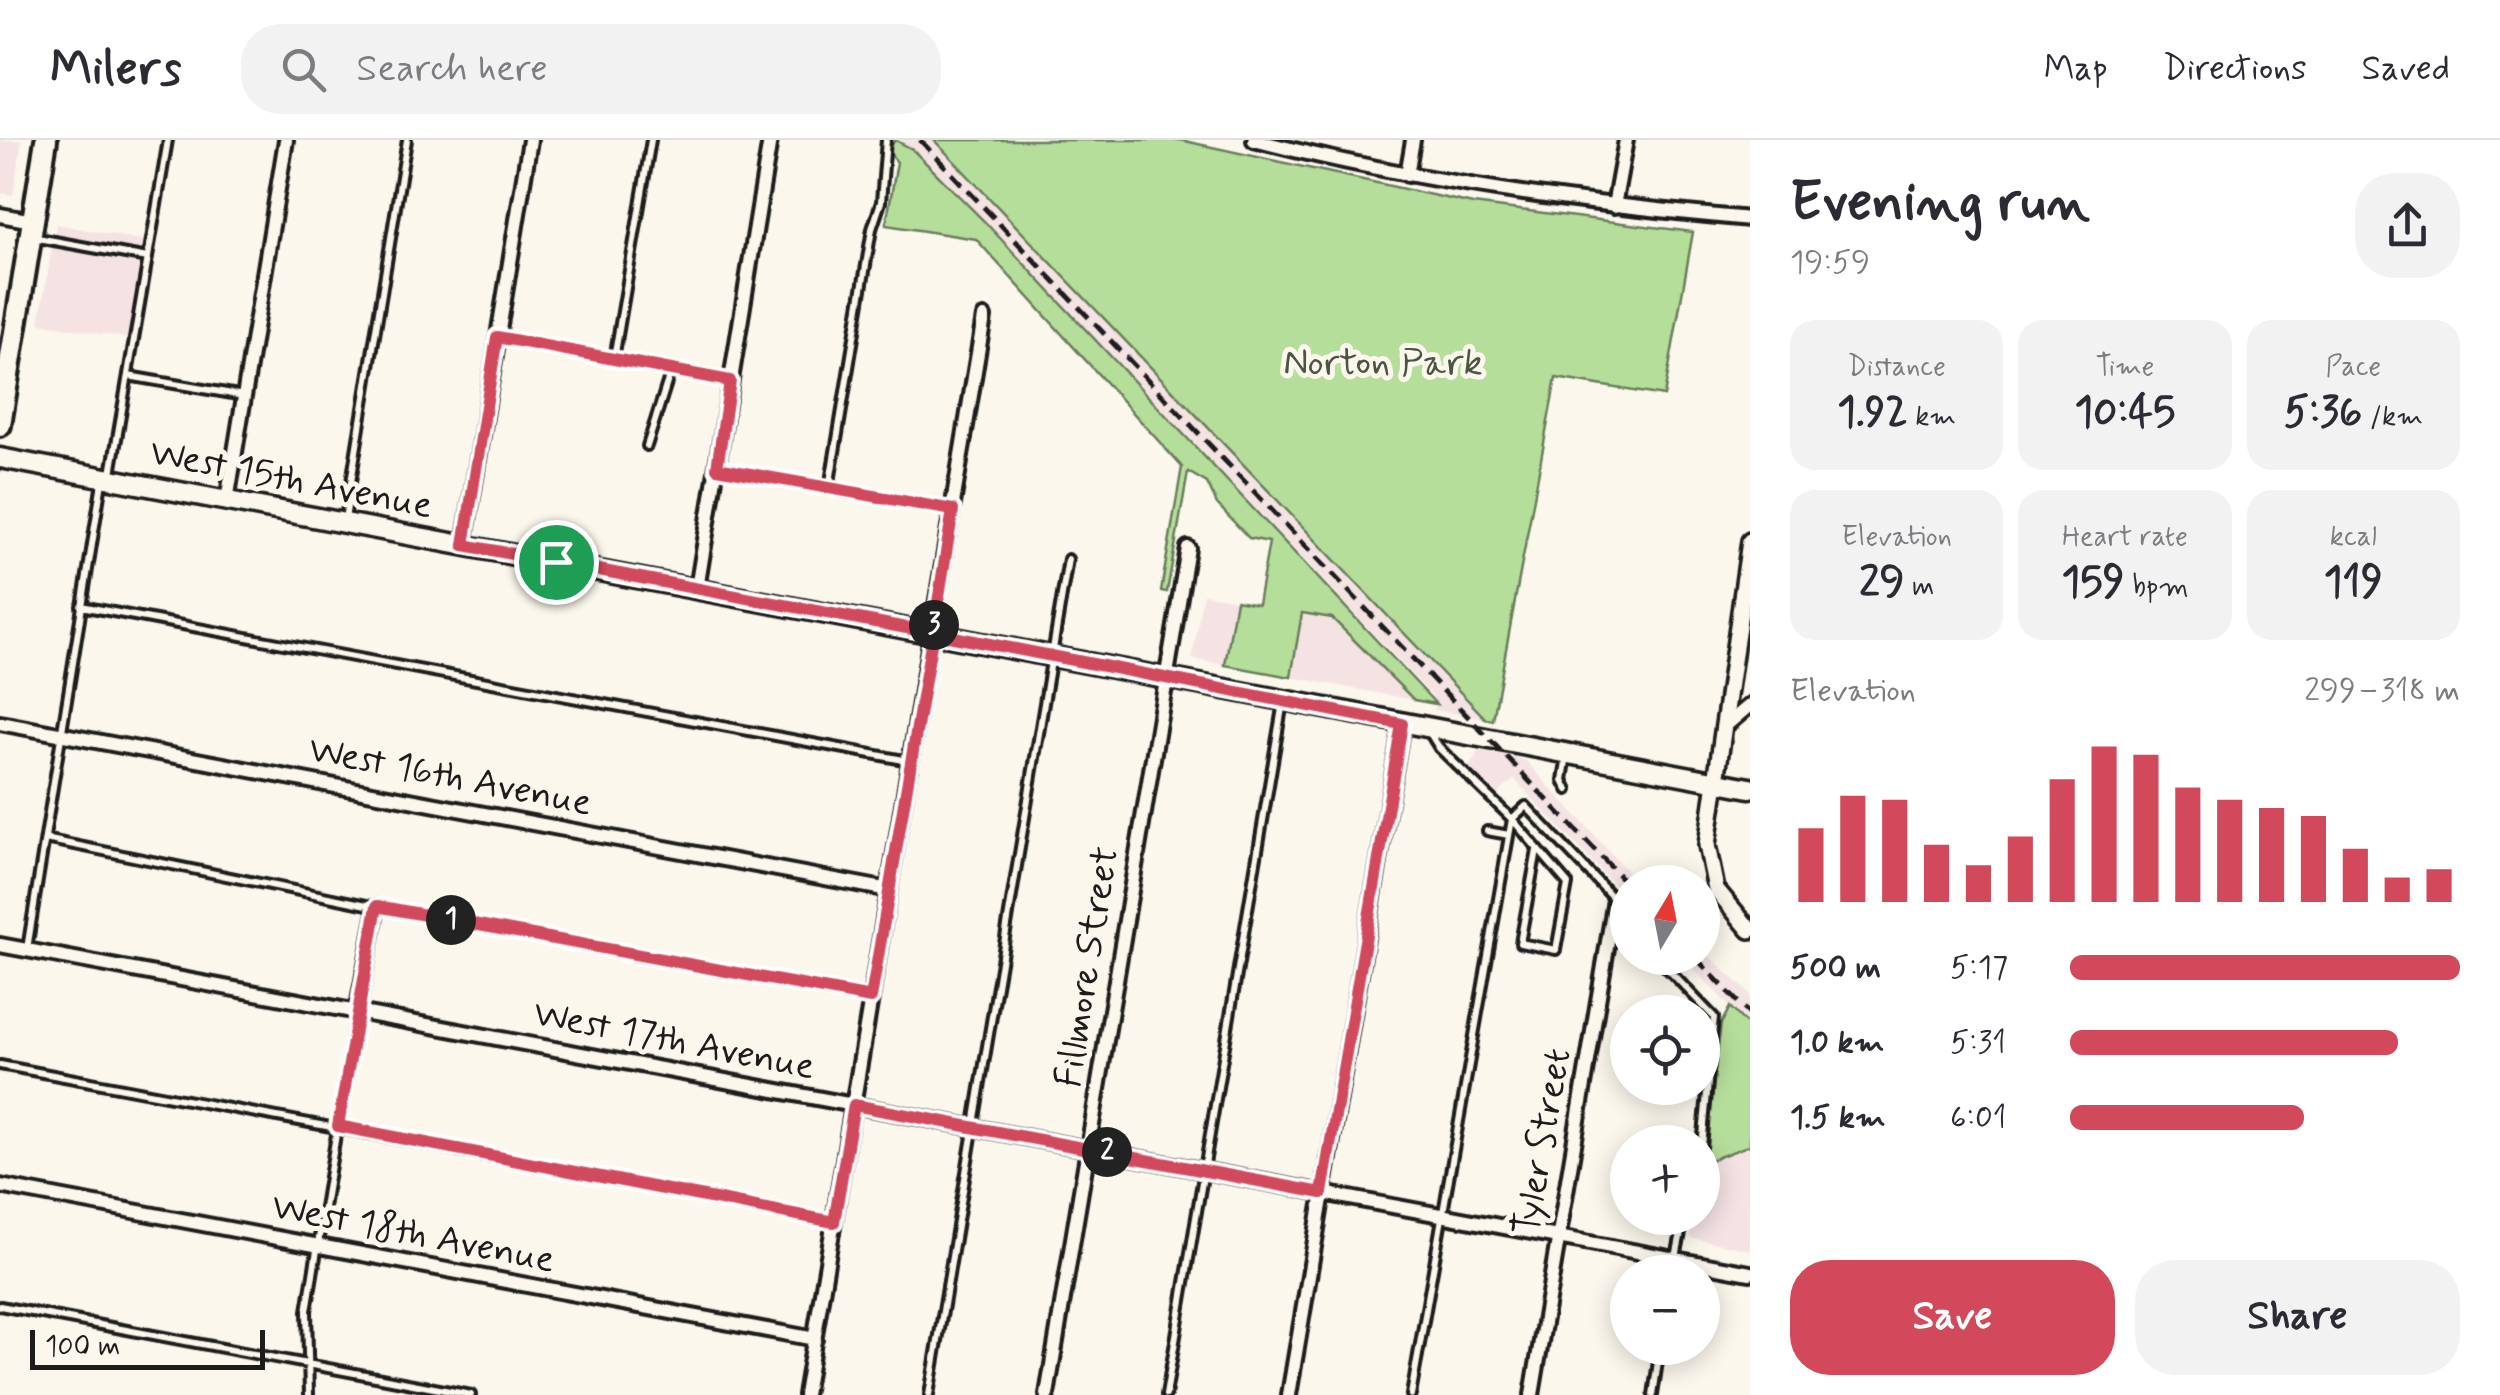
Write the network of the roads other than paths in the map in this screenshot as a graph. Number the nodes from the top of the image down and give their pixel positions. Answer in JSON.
{"nodes":[{"id":1,"x":46,"y":140,"type":"edge"},
{"id":2,"x":168,"y":140,"type":"edge"},
{"id":3,"x":286,"y":140,"type":"edge"},
{"id":4,"x":407,"y":140,"type":"edge"},
{"id":5,"x":530,"y":140,"type":"edge"},
{"id":6,"x":651,"y":140,"type":"edge"},
{"id":7,"x":770,"y":140,"type":"edge"},
{"id":8,"x":886,"y":140,"type":"edge"},
{"id":9,"x":1254,"y":140,"type":"edge"},
{"id":10,"x":1413,"y":140,"type":"edge"},
{"id":11,"x":1626,"y":140,"type":"edge"},
{"id":12,"x":1408,"y":174,"type":"junction"},
{"id":13,"x":1614,"y":206,"type":"junction"},
{"id":14,"x":0,"y":215,"type":"edge"},
{"id":15,"x":1750,"y":220,"type":"edge"},
{"id":16,"x":32,"y":229,"type":"junction"},
{"id":17,"x":148,"y":258,"type":"junction"},
{"id":18,"x":984,"y":317,"type":"dead end"},
{"id":19,"x":497,"y":337,"type":"junction"},
{"id":20,"x":614,"y":359,"type":"junction"},
{"id":21,"x":672,"y":370,"type":"junction"},
{"id":22,"x":128,"y":376,"type":"junction"},
{"id":23,"x":730,"y":381,"type":"junction"},
{"id":24,"x":244,"y":396,"type":"junction"},
{"id":25,"x":0,"y":425,"type":"edge"},
{"id":26,"x":647,"y":446,"type":"dead end"},
{"id":27,"x":0,"y":458,"type":"edge"},
{"id":28,"x":717,"y":468,"type":"junction"},
{"id":29,"x":107,"y":478,"type":"junction"},
{"id":30,"x":829,"y":488,"type":"junction"},
{"id":31,"x":227,"y":501,"type":"junction"},
{"id":32,"x":953,"y":510,"type":"junction"},
{"id":33,"x":344,"y":522,"type":"junction"},
{"id":34,"x":1750,"y":541,"type":"edge"},
{"id":35,"x":464,"y":545,"type":"junction"},
{"id":36,"x":1188,"y":548,"type":"dead end"},
{"id":37,"x":1068,"y":559,"type":"dead end"},
{"id":38,"x":698,"y":589,"type":"junction"},
{"id":39,"x":81,"y":606,"type":"junction"},
{"id":40,"x":933,"y":633,"type":"junction"},
{"id":41,"x":1051,"y":656,"type":"junction"},
{"id":42,"x":1167,"y":678,"type":"junction"},
{"id":43,"x":1283,"y":701,"type":"junction"},
{"id":44,"x":1750,"y":705,"type":"edge"},
{"id":45,"x":0,"y":723,"type":"edge"},
{"id":46,"x":1402,"y":724,"type":"junction"},
{"id":47,"x":1722,"y":728,"type":"junction"},
{"id":48,"x":1427,"y":729,"type":"junction"},
{"id":49,"x":62,"y":735,"type":"junction"},
{"id":50,"x":1567,"y":754,"type":"junction"},
{"id":51,"x":910,"y":762,"type":"junction"},
{"id":52,"x":1714,"y":781,"type":"junction"},
{"id":53,"x":1750,"y":788,"type":"edge"},
{"id":54,"x":1568,"y":790,"type":"dead end"},
{"id":55,"x":1512,"y":818,"type":"junction"},
{"id":56,"x":1487,"y":830,"type":"dead end"},
{"id":57,"x":1509,"y":835,"type":"junction"},
{"id":58,"x":45,"y":839,"type":"junction"},
{"id":59,"x":1536,"y":850,"type":"junction"},
{"id":60,"x":889,"y":890,"type":"junction"},
{"id":61,"x":1610,"y":895,"type":"edge"},
{"id":62,"x":377,"y":906,"type":"junction"},
{"id":63,"x":1742,"y":916,"type":"edge"},
{"id":64,"x":1610,"y":929,"type":"edge"},
{"id":65,"x":1750,"y":930,"type":"edge"},
{"id":66,"x":0,"y":945,"type":"edge"},
{"id":67,"x":27,"y":950,"type":"junction"},
{"id":68,"x":1673,"y":975,"type":"edge"},
{"id":69,"x":871,"y":998,"type":"junction"},
{"id":70,"x":356,"y":1012,"type":"junction"},
{"id":71,"x":0,"y":1065,"type":"edge"},
{"id":72,"x":854,"y":1105,"type":"junction"},
{"id":73,"x":1704,"y":1125,"type":"edge"},
{"id":74,"x":338,"y":1126,"type":"junction"},
{"id":75,"x":972,"y":1127,"type":"junction"},
{"id":76,"x":1088,"y":1149,"type":"junction"},
{"id":77,"x":1207,"y":1171,"type":"junction"},
{"id":78,"x":0,"y":1186,"type":"edge"},
{"id":79,"x":1322,"y":1193,"type":"junction"},
{"id":80,"x":1442,"y":1215,"type":"junction"},
{"id":81,"x":834,"y":1222,"type":"junction"},
{"id":82,"x":1557,"y":1237,"type":"junction"},
{"id":83,"x":318,"y":1247,"type":"junction"},
{"id":84,"x":1630,"y":1255,"type":"edge"},
{"id":85,"x":1720,"y":1269,"type":"edge"},
{"id":86,"x":1750,"y":1271,"type":"edge"},
{"id":87,"x":0,"y":1306,"type":"edge"},
{"id":88,"x":814,"y":1340,"type":"junction"},
{"id":89,"x":306,"y":1364,"type":"junction"},
{"id":90,"x":1657,"y":1365,"type":"edge"},
{"id":91,"x":1051,"y":1394,"type":"edge"},
{"id":92,"x":310,"y":1395,"type":"edge"},
{"id":93,"x":471,"y":1395,"type":"edge"},
{"id":94,"x":805,"y":1395,"type":"edge"},
{"id":95,"x":930,"y":1395,"type":"edge"},
{"id":96,"x":1166,"y":1395,"type":"edge"},
{"id":97,"x":1289,"y":1395,"type":"edge"},
{"id":98,"x":1411,"y":1395,"type":"edge"},
{"id":99,"x":1532,"y":1395,"type":"edge"},
{"id":100,"x":1652,"y":1395,"type":"edge"}],
"edges":[{"from":1,"to":16,"type":"main road"},
{"from":2,"to":17,"type":"lane"},
{"from":3,"to":24,"type":"street"},
{"from":4,"to":33,"type":"lane"},
{"from":5,"to":19,"type":"street"},
{"from":6,"to":20,"type":"lane"},
{"from":7,"to":23,"type":"street"},
{"from":8,"to":30,"type":"lane"},
{"from":9,"to":12,"type":"street"},
{"from":10,"to":12,"type":"street"},
{"from":11,"to":13,"type":"street"},
{"from":12,"to":13,"type":"street"},
{"from":13,"to":15,"type":"street"},
{"from":14,"to":16,"type":"street"},
{"from":16,"to":17,"type":"lane"},
{"from":16,"to":25,"type":"main road"},
{"from":17,"to":22,"type":"lane"},
{"from":18,"to":32,"type":"street"},
{"from":19,"to":20,"type":"lane"},
{"from":19,"to":35,"type":"street"},
{"from":20,"to":21,"type":"lane"},
{"from":21,"to":23,"type":"lane"},
{"from":21,"to":26,"type":"lane"},
{"from":22,"to":24,"type":"lane"},
{"from":22,"to":29,"type":"lane"},
{"from":23,"to":28,"type":"street"},
{"from":24,"to":31,"type":"street"},
{"from":27,"to":29,"type":"main road","name":"West 15th Avenue"},
{"from":28,"to":30,"type":"lane"},
{"from":28,"to":38,"type":"street"},
{"from":29,"to":31,"type":"main road","name":"West 15th Avenue"},
{"from":29,"to":39,"type":"lane"},
{"from":30,"to":32,"type":"lane"},
{"from":31,"to":33,"type":"main road","name":"West 15th Avenue"},
{"from":32,"to":40,"type":"street"},
{"from":33,"to":35,"type":"main road","name":"West 15th Avenue"},
{"from":34,"to":47,"type":"street"},
{"from":35,"to":38,"type":"main road","name":"West 15th Avenue"},
{"from":36,"to":42,"type":"street","name":"Fillmore Street"},
{"from":37,"to":41,"type":"lane"},
{"from":38,"to":40,"type":"main road","name":"West 15th Avenue"},
{"from":39,"to":49,"type":"lane"},
{"from":39,"to":51,"type":"lane"},
{"from":40,"to":41,"type":"main road","name":"West 15th Avenue"},
{"from":40,"to":51,"type":"street"},
{"from":41,"to":42,"type":"main road","name":"West 15th Avenue"},
{"from":41,"to":75,"type":"lane"},
{"from":42,"to":43,"type":"main road","name":"West 15th Avenue"},
{"from":42,"to":76,"type":"street","name":"Fillmore Street"},
{"from":43,"to":46,"type":"main road","name":"West 15th Avenue"},
{"from":43,"to":77,"type":"lane"},
{"from":44,"to":47,"type":"street"},
{"from":45,"to":49,"type":"street","name":"West 16th Avenue"},
{"from":46,"to":48,"type":"main road","name":"West 15th Avenue"},
{"from":46,"to":79,"type":"street"},
{"from":47,"to":52,"type":"street"},
{"from":48,"to":50,"type":"main road","name":"West 15th Avenue"},
{"from":48,"to":55,"type":"lane"},
{"from":49,"to":58,"type":"lane"},
{"from":49,"to":60,"type":"street","name":"West 16th Avenue"},
{"from":50,"to":52,"type":"main road","name":"West 15th Avenue"},
{"from":50,"to":54,"type":"lane"},
{"from":51,"to":60,"type":"street"},
{"from":52,"to":53,"type":"main road","name":"West 15th Avenue"},
{"from":52,"to":63,"type":"street"},
{"from":55,"to":57,"type":"lane"},
{"from":55,"to":59,"type":"lane"},
{"from":55,"to":61,"type":"lane"},
{"from":56,"to":57,"type":"lane"},
{"from":57,"to":80,"type":"lane"},
{"from":58,"to":62,"type":"lane"},
{"from":58,"to":67,"type":"lane"},
{"from":59,"to":59,"type":"lane"},
{"from":60,"to":69,"type":"street"},
{"from":62,"to":69,"type":"lane"},
{"from":62,"to":70,"type":"street"},
{"from":63,"to":65,"type":"street"},
{"from":64,"to":82,"type":"street","name":"Tyler Street"},
{"from":66,"to":67,"type":"street","name":"West 17th Avenue"},
{"from":67,"to":70,"type":"street","name":"West 17th Avenue"},
{"from":68,"to":73,"type":"lane"},
{"from":69,"to":72,"type":"street"},
{"from":70,"to":72,"type":"street","name":"West 17th Avenue"},
{"from":70,"to":74,"type":"lane"},
{"from":71,"to":74,"type":"lane"},
{"from":72,"to":75,"type":"street","name":"West 17th Avenue"},
{"from":72,"to":81,"type":"street"},
{"from":74,"to":81,"type":"lane"},
{"from":74,"to":83,"type":"lane"},
{"from":75,"to":76,"type":"street","name":"West 17th Avenue"},
{"from":75,"to":95,"type":"lane"},
{"from":76,"to":77,"type":"street","name":"West 17th Avenue"},
{"from":76,"to":91,"type":"street","name":"Fillmore Street"},
{"from":77,"to":79,"type":"street","name":"West 17th Avenue"},
{"from":77,"to":96,"type":"lane"},
{"from":78,"to":83,"type":"street","name":"West 18th Avenue"},
{"from":79,"to":80,"type":"street","name":"West 17th Avenue"},
{"from":79,"to":97,"type":"street"},
{"from":80,"to":82,"type":"street","name":"West 17th Avenue"},
{"from":80,"to":98,"type":"lane"},
{"from":81,"to":88,"type":"street"},
{"from":82,"to":84,"type":"street","name":"West 17th Avenue"},
{"from":82,"to":99,"type":"street","name":"Tyler Street"},
{"from":83,"to":88,"type":"street","name":"West 18th Avenue"},
{"from":83,"to":89,"type":"lane"},
{"from":85,"to":86,"type":"street","name":"West 17th Avenue"},
{"from":87,"to":89,"type":"lane"},
{"from":88,"to":94,"type":"street"},
{"from":89,"to":92,"type":"lane"},
{"from":89,"to":93,"type":"lane"},
{"from":90,"to":100,"type":"lane"}]}
